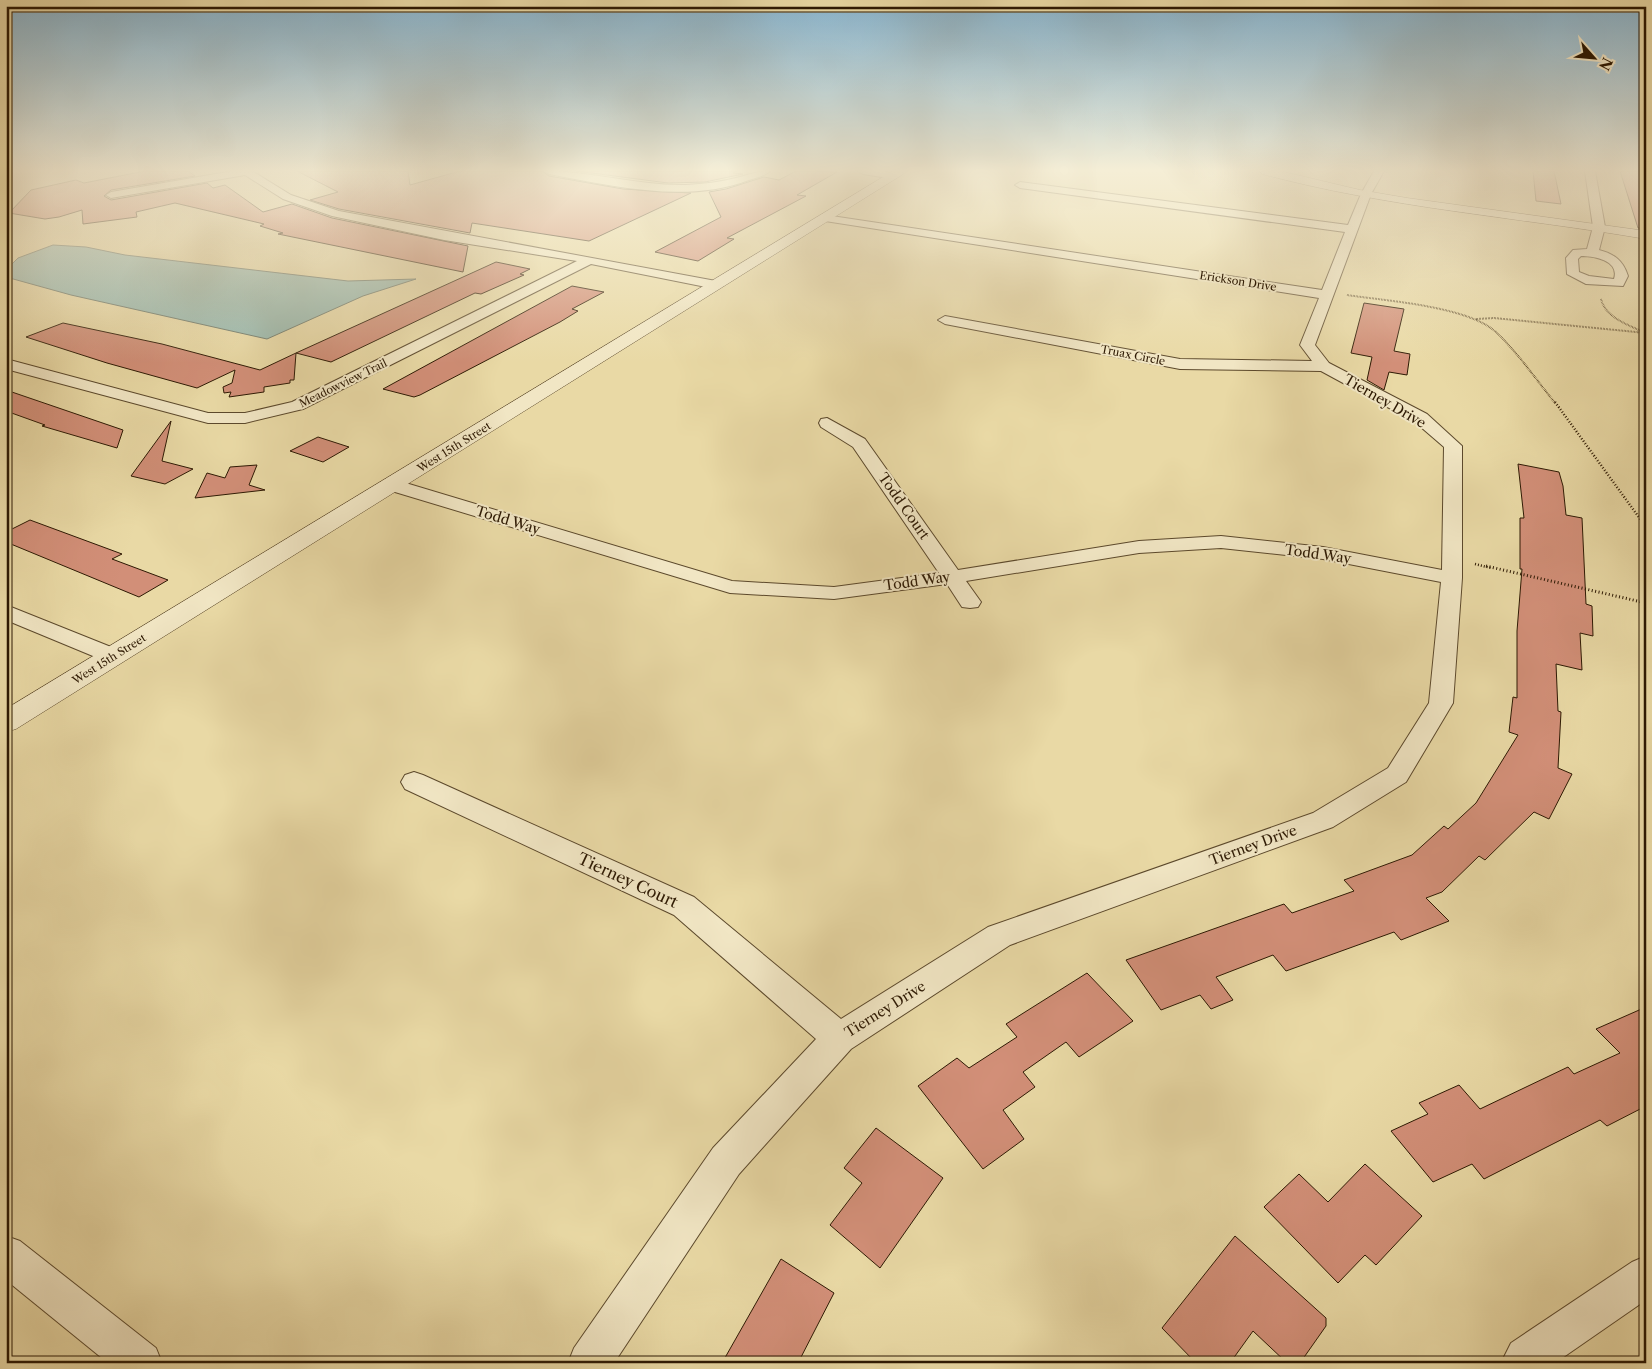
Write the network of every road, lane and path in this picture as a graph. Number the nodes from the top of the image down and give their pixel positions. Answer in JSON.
{"nodes":[{"id":1,"x":440,"y":235,"type":"edge"},
{"id":2,"x":798,"y":235,"type":"edge"},
{"id":3,"x":938,"y":235,"type":"edge"},
{"id":4,"x":1351,"y":235,"type":"edge"},
{"id":5,"x":1597,"y":235,"type":"edge"},
{"id":6,"x":1592,"y":252,"type":"junction"},
{"id":7,"x":589,"y":260,"type":"junction"},
{"id":8,"x":1596,"y":282,"type":"junction"},
{"id":9,"x":716,"y":285,"type":"junction"},
{"id":10,"x":1326,"y":293,"type":"junction"},
{"id":11,"x":1475,"y":319,"type":"junction"},
{"id":12,"x":945,"y":320,"type":"dead end"},
{"id":13,"x":1646,"y":333,"type":"edge"},
{"id":14,"x":6,"y":364,"type":"edge"},
{"id":15,"x":1324,"y":366,"type":"junction"},
{"id":16,"x":22,"y":369,"type":"junction"},
{"id":17,"x":6,"y":375,"type":"edge"},
{"id":18,"x":827,"y":422,"type":"dead end"},
{"id":19,"x":392,"y":485,"type":"junction"},
{"id":20,"x":1646,"y":527,"type":"edge"},
{"id":21,"x":1452,"y":569,"type":"junction"},
{"id":22,"x":954,"y":576,"type":"junction"},
{"id":23,"x":970,"y":602,"type":"dead end"},
{"id":24,"x":1646,"y":603,"type":"edge"},
{"id":25,"x":6,"y":612,"type":"edge"},
{"id":26,"x":113,"y":656,"type":"junction"},
{"id":27,"x":6,"y":722,"type":"edge"},
{"id":28,"x":414,"y":782,"type":"dead end"},
{"id":29,"x":839,"y":1038,"type":"junction"},
{"id":30,"x":6,"y":1255,"type":"edge"},
{"id":31,"x":1646,"y":1276,"type":"edge"},
{"id":32,"x":141,"y":1363,"type":"edge"},
{"id":33,"x":588,"y":1363,"type":"edge"},
{"id":34,"x":1522,"y":1363,"type":"edge"}],
"edges":[{"from":1,"to":7,"type":"street"},
{"from":2,"to":9,"type":"street","name":"West 15th Street"},
{"from":3,"to":10,"type":"street","name":"Erickson Drive"},
{"from":4,"to":10,"type":"street","name":"Tierney Drive"},
{"from":5,"to":6,"type":"street"},
{"from":6,"to":8,"type":"street"},
{"from":6,"to":8,"type":"street"},
{"from":7,"to":9,"type":"street"},
{"from":7,"to":16,"type":"street","name":"Meadowview Trail"},
{"from":8,"to":13,"type":"path"},
{"from":9,"to":19,"type":"street","name":"West 15th Street"},
{"from":10,"to":11,"type":"path"},
{"from":10,"to":15,"type":"street","name":"Tierney Drive"},
{"from":11,"to":13,"type":"path"},
{"from":11,"to":20,"type":"path"},
{"from":12,"to":15,"type":"street","name":"Truax Circle"},
{"from":14,"to":16,"type":"street","name":"Meadowview Trail"},
{"from":15,"to":21,"type":"street","name":"Tierney Drive"},
{"from":16,"to":17,"type":"street"},
{"from":18,"to":22,"type":"street","name":"Todd Court"},
{"from":19,"to":22,"type":"street","name":"Todd Way"},
{"from":19,"to":26,"type":"street","name":"West 15th Street"},
{"from":21,"to":22,"type":"street","name":"Todd Way"},
{"from":21,"to":24,"type":"path"},
{"from":21,"to":29,"type":"street","name":"Tierney Drive"},
{"from":22,"to":23,"type":"street","name":"Todd Court"},
{"from":25,"to":26,"type":"street"},
{"from":26,"to":27,"type":"street","name":"West 15th Street"},
{"from":28,"to":29,"type":"street","name":"Tierney Court"},
{"from":29,"to":33,"type":"street","name":"Tierney Drive"},
{"from":30,"to":32,"type":"street"},
{"from":31,"to":34,"type":"street"}]}
